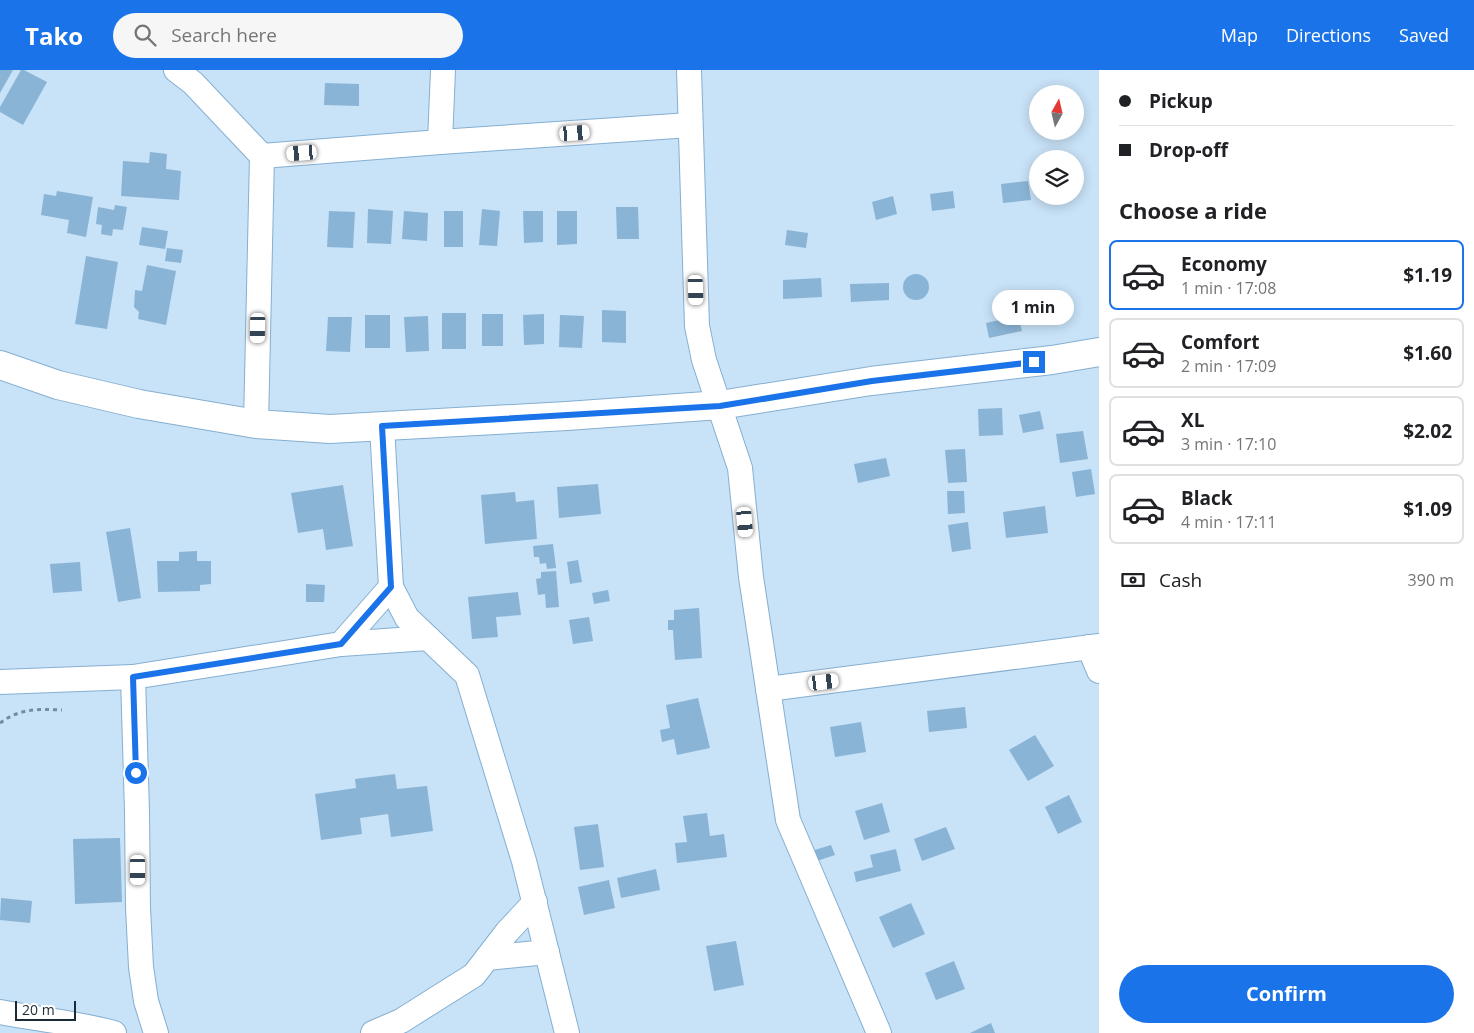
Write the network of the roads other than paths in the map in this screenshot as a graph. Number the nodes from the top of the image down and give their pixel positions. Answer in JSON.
{"nodes":[{"id":1,"x":176,"y":70,"type":"edge"},
{"id":2,"x":442,"y":70,"type":"edge"},
{"id":3,"x":689,"y":70,"type":"edge"},
{"id":4,"x":690,"y":125,"type":"junction"},
{"id":5,"x":440,"y":142,"type":"junction"},
{"id":6,"x":262,"y":156,"type":"junction"},
{"id":7,"x":1099,"y":352,"type":"edge"},
{"id":8,"x":0,"y":365,"type":"edge"},
{"id":9,"x":720,"y":406,"type":"junction"},
{"id":10,"x":256,"y":424,"type":"junction"},
{"id":11,"x":382,"y":426,"type":"junction"},
{"id":12,"x":391,"y":587,"type":"junction"},
{"id":13,"x":428,"y":638,"type":"junction"},
{"id":14,"x":341,"y":644,"type":"junction"},
{"id":15,"x":1094,"y":646,"type":"edge"},
{"id":16,"x":1099,"y":671,"type":"edge"},
{"id":17,"x":133,"y":677,"type":"junction"},
{"id":18,"x":0,"y":682,"type":"edge"},
{"id":19,"x":768,"y":689,"type":"junction"},
{"id":20,"x":535,"y":902,"type":"junction"},
{"id":21,"x":547,"y":952,"type":"junction"},
{"id":22,"x":487,"y":958,"type":"junction"},
{"id":23,"x":0,"y":1012,"type":"edge"},
{"id":24,"x":114,"y":1033,"type":"edge"},
{"id":25,"x":156,"y":1033,"type":"edge"},
{"id":26,"x":373,"y":1033,"type":"edge"},
{"id":27,"x":567,"y":1033,"type":"edge"},
{"id":28,"x":879,"y":1033,"type":"edge"}],
"edges":[{"from":1,"to":6,"type":"street"},
{"from":2,"to":5,"type":"street"},
{"from":3,"to":4,"type":"street"},
{"from":4,"to":5,"type":"street"},
{"from":4,"to":9,"type":"street"},
{"from":5,"to":6,"type":"street"},
{"from":6,"to":10,"type":"street"},
{"from":7,"to":9,"type":"street"},
{"from":8,"to":10,"type":"street"},
{"from":9,"to":11,"type":"street"},
{"from":9,"to":19,"type":"street"},
{"from":10,"to":11,"type":"street"},
{"from":11,"to":12,"type":"street"},
{"from":12,"to":13,"type":"street"},
{"from":12,"to":14,"type":"street"},
{"from":13,"to":14,"type":"street"},
{"from":13,"to":20,"type":"street"},
{"from":14,"to":17,"type":"street"},
{"from":15,"to":16,"type":"street"},
{"from":15,"to":19,"type":"street"},
{"from":17,"to":18,"type":"street"},
{"from":17,"to":25,"type":"street"},
{"from":19,"to":28,"type":"street"},
{"from":20,"to":21,"type":"street"},
{"from":20,"to":22,"type":"street"},
{"from":21,"to":22,"type":"street"},
{"from":21,"to":27,"type":"street"},
{"from":22,"to":26,"type":"street"},
{"from":23,"to":24,"type":"street"}]}
